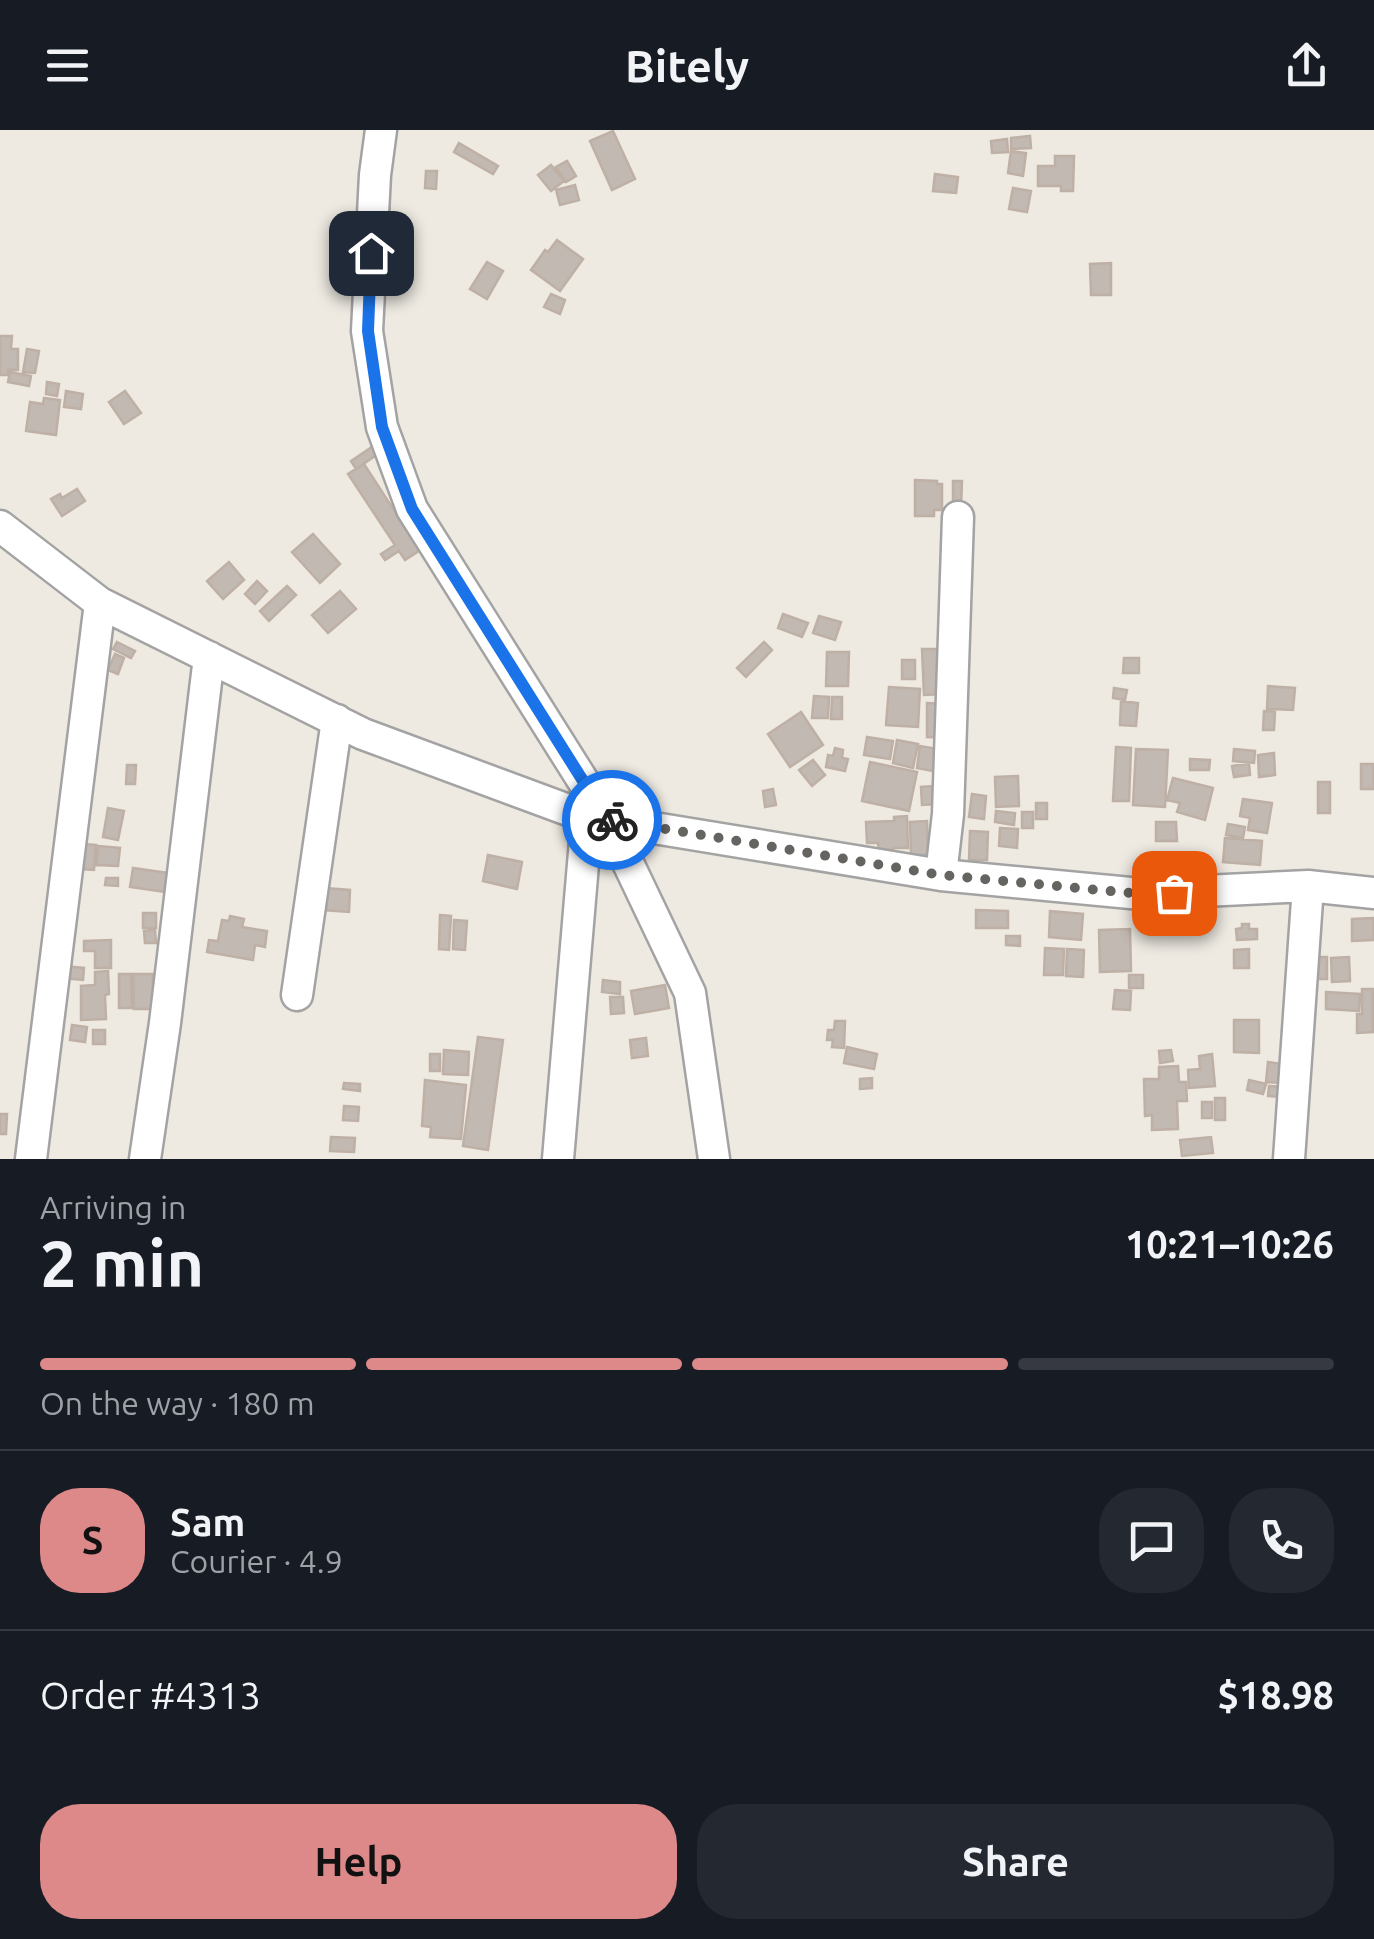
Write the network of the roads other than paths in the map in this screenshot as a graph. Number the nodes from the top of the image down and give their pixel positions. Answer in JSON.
{"nodes":[{"id":1,"x":381,"y":130,"type":"edge"},
{"id":2,"x":958,"y":517,"type":"dead end"},
{"id":3,"x":0,"y":526,"type":"edge"},
{"id":4,"x":100,"y":603,"type":"junction"},
{"id":5,"x":209,"y":657,"type":"junction"},
{"id":6,"x":336,"y":720,"type":"junction"},
{"id":7,"x":597,"y":818,"type":"junction"},
{"id":8,"x":941,"y":875,"type":"junction"},
{"id":9,"x":1308,"y":886,"type":"junction"},
{"id":10,"x":1374,"y":894,"type":"edge"},
{"id":11,"x":297,"y":995,"type":"dead end"},
{"id":12,"x":31,"y":1159,"type":"edge"},
{"id":13,"x":145,"y":1159,"type":"edge"},
{"id":14,"x":558,"y":1159,"type":"edge"},
{"id":15,"x":714,"y":1159,"type":"edge"},
{"id":16,"x":1289,"y":1159,"type":"edge"}],
"edges":[{"from":1,"to":7,"type":"street"},
{"from":2,"to":8,"type":"street"},
{"from":3,"to":4,"type":"street"},
{"from":4,"to":5,"type":"street"},
{"from":4,"to":12,"type":"street"},
{"from":5,"to":6,"type":"street"},
{"from":5,"to":13,"type":"street"},
{"from":6,"to":7,"type":"street"},
{"from":6,"to":11,"type":"street"},
{"from":7,"to":8,"type":"street"},
{"from":7,"to":14,"type":"street"},
{"from":7,"to":15,"type":"street"},
{"from":8,"to":9,"type":"street"},
{"from":9,"to":10,"type":"street"},
{"from":9,"to":16,"type":"street"}]}
